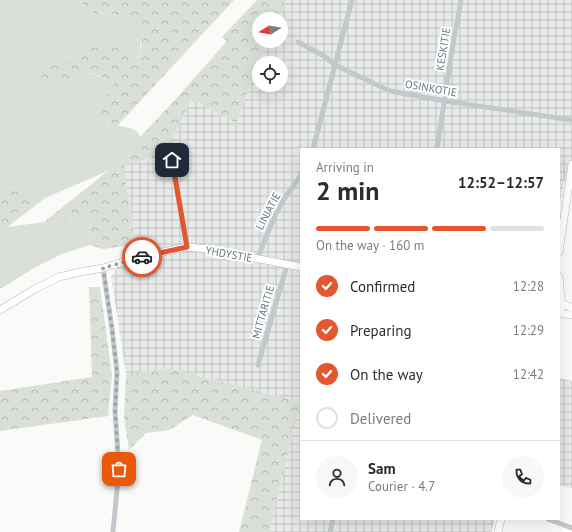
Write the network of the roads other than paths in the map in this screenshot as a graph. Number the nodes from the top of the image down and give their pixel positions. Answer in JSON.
{"nodes":[{"id":1,"x":352,"y":0,"type":"edge"},
{"id":2,"x":462,"y":0,"type":"edge"},
{"id":3,"x":298,"y":42,"type":"dead end"},
{"id":4,"x":335,"y":65,"type":"junction"},
{"id":5,"x":445,"y":101,"type":"junction"},
{"id":6,"x":572,"y":120,"type":"edge"},
{"id":7,"x":313,"y":148,"type":"edge"},
{"id":8,"x":437,"y":148,"type":"edge"},
{"id":9,"x":172,"y":160,"type":"dead end"},
{"id":10,"x":572,"y":164,"type":"edge"},
{"id":11,"x":300,"y":176,"type":"edge"},
{"id":12,"x":560,"y":245,"type":"edge"},
{"id":13,"x":187,"y":247,"type":"junction"},
{"id":14,"x":257,"y":259,"type":"junction"},
{"id":15,"x":287,"y":265,"type":"junction"},
{"id":16,"x":300,"y":267,"type":"edge"},
{"id":17,"x":103,"y":268,"type":"junction"},
{"id":18,"x":560,"y":288,"type":"edge"},
{"id":19,"x":561,"y":300,"type":"edge"},
{"id":20,"x":572,"y":308,"type":"edge"},
{"id":21,"x":0,"y":310,"type":"edge"},
{"id":22,"x":560,"y":312,"type":"edge"},
{"id":23,"x":560,"y":313,"type":"edge"},
{"id":24,"x":572,"y":315,"type":"edge"},
{"id":25,"x":258,"y":365,"type":"dead end"},
{"id":26,"x":333,"y":520,"type":"edge"},
{"id":27,"x":501,"y":520,"type":"edge"},
{"id":28,"x":551,"y":520,"type":"edge"},
{"id":29,"x":572,"y":528,"type":"edge"},
{"id":30,"x":113,"y":532,"type":"edge"},
{"id":31,"x":330,"y":532,"type":"edge"},
{"id":32,"x":498,"y":532,"type":"edge"}],
"edges":[{"from":1,"to":4,"type":"street"},
{"from":2,"to":5,"type":"street","name":"KESKITIE"},
{"from":3,"to":4,"type":"street","name":"OSINKOTIE"},
{"from":4,"to":5,"type":"street","name":"OSINKOTIE"},
{"from":4,"to":7,"type":"street"},
{"from":5,"to":6,"type":"street","name":"OSINKOTIE"},
{"from":5,"to":8,"type":"street","name":"KESKITIE"},
{"from":9,"to":13,"type":"street"},
{"from":10,"to":12,"type":"street"},
{"from":11,"to":14,"type":"street","name":"LINJATIE"},
{"from":13,"to":14,"type":"street","name":"YHDYSTIE"},
{"from":13,"to":17,"type":"street","name":"YHDYSTIE"},
{"from":14,"to":15,"type":"street","name":"YHDYSTIE"},
{"from":15,"to":16,"type":"street","name":"YHDYSTIE"},
{"from":15,"to":25,"type":"street","name":"MITTARITIE"},
{"from":17,"to":21,"type":"street","name":"YHDYSTIE"},
{"from":17,"to":30,"type":"street"},
{"from":18,"to":19,"type":"street"},
{"from":19,"to":20,"type":"street"},
{"from":19,"to":22,"type":"street"},
{"from":23,"to":24,"type":"street"},
{"from":26,"to":31,"type":"street"},
{"from":27,"to":32,"type":"street"},
{"from":28,"to":29,"type":"street"}]}
